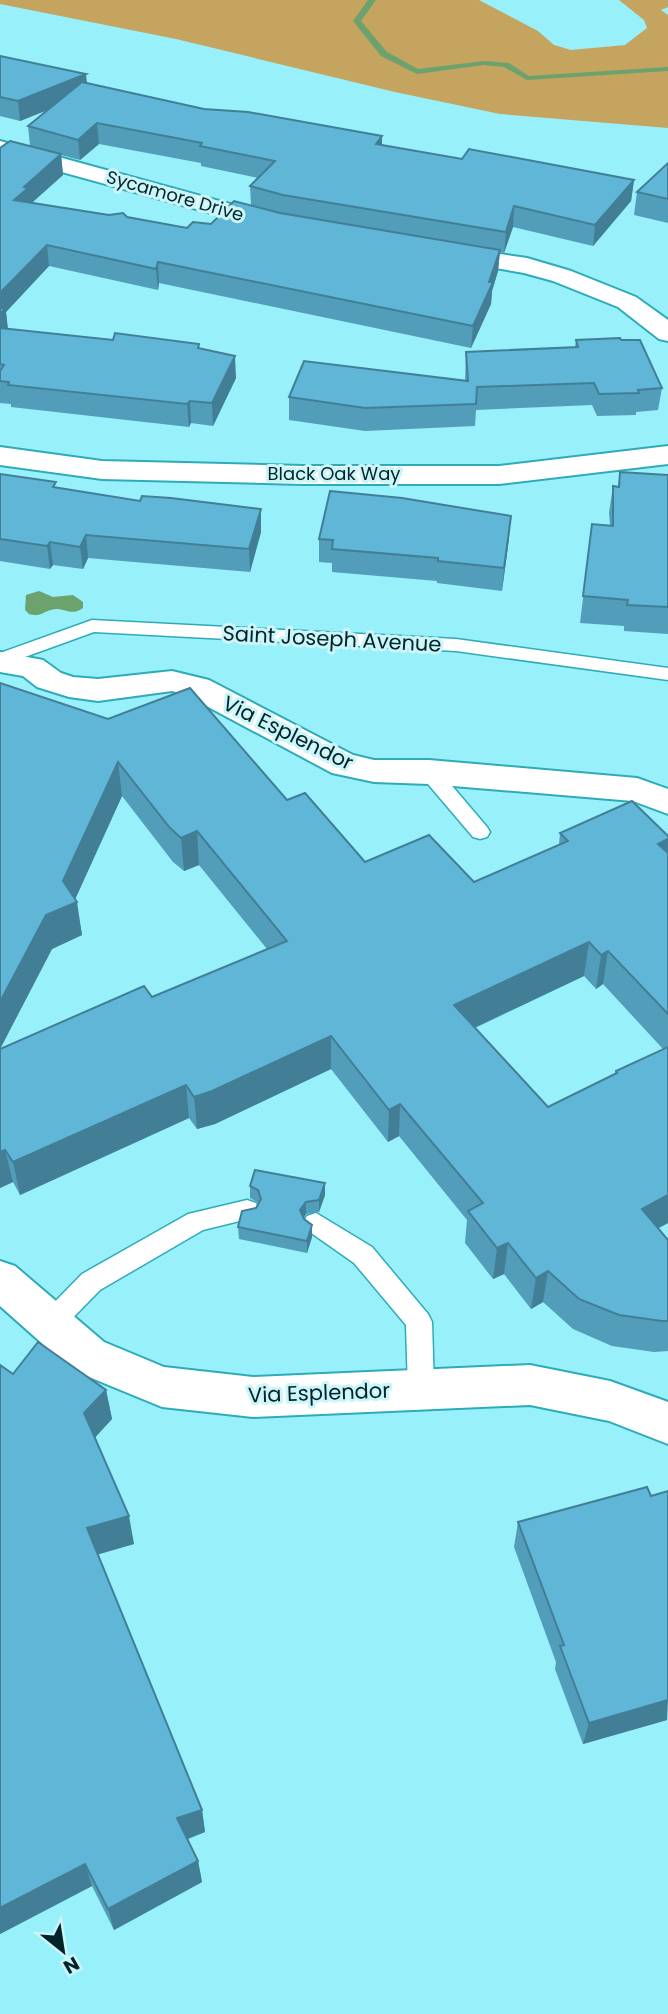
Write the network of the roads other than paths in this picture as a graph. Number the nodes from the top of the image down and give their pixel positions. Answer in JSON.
{"nodes":[{"id":1,"x":0,"y":148,"type":"edge"},
{"id":2,"x":302,"y":229,"type":"edge"},
{"id":3,"x":426,"y":249,"type":"edge"},
{"id":4,"x":668,"y":332,"type":"edge"},
{"id":5,"x":668,"y":455,"type":"edge"},
{"id":6,"x":0,"y":456,"type":"edge"},
{"id":7,"x":0,"y":661,"type":"edge"},
{"id":8,"x":668,"y":674,"type":"edge"},
{"id":9,"x":429,"y":772,"type":"junction"},
{"id":10,"x":668,"y":802,"type":"edge"},
{"id":11,"x":480,"y":832,"type":"dead end"},
{"id":12,"x":247,"y":1210,"type":"edge"},
{"id":13,"x":316,"y":1223,"type":"dead end"},
{"id":14,"x":0,"y":1279,"type":"edge"},
{"id":15,"x":50,"y":1324,"type":"junction"},
{"id":16,"x":421,"y":1389,"type":"junction"},
{"id":17,"x":668,"y":1423,"type":"edge"}],
"edges":[{"from":1,"to":2,"type":"street","name":"Sycamore Drive"},
{"from":3,"to":4,"type":"street"},
{"from":5,"to":6,"type":"street","name":"Black Oak Way"},
{"from":7,"to":8,"type":"lane","name":"Saint Joseph Avenue"},
{"from":7,"to":9,"type":"street","name":"Via Esplendor"},
{"from":9,"to":10,"type":"street","name":"Via Esplendor"},
{"from":9,"to":11,"type":"lane"},
{"from":12,"to":15,"type":"lane"},
{"from":13,"to":16,"type":"lane"},
{"from":14,"to":15,"type":"street","name":"Via Esplendor"},
{"from":15,"to":16,"type":"street","name":"Via Esplendor"},
{"from":16,"to":17,"type":"street","name":"Via Esplendor"}]}
